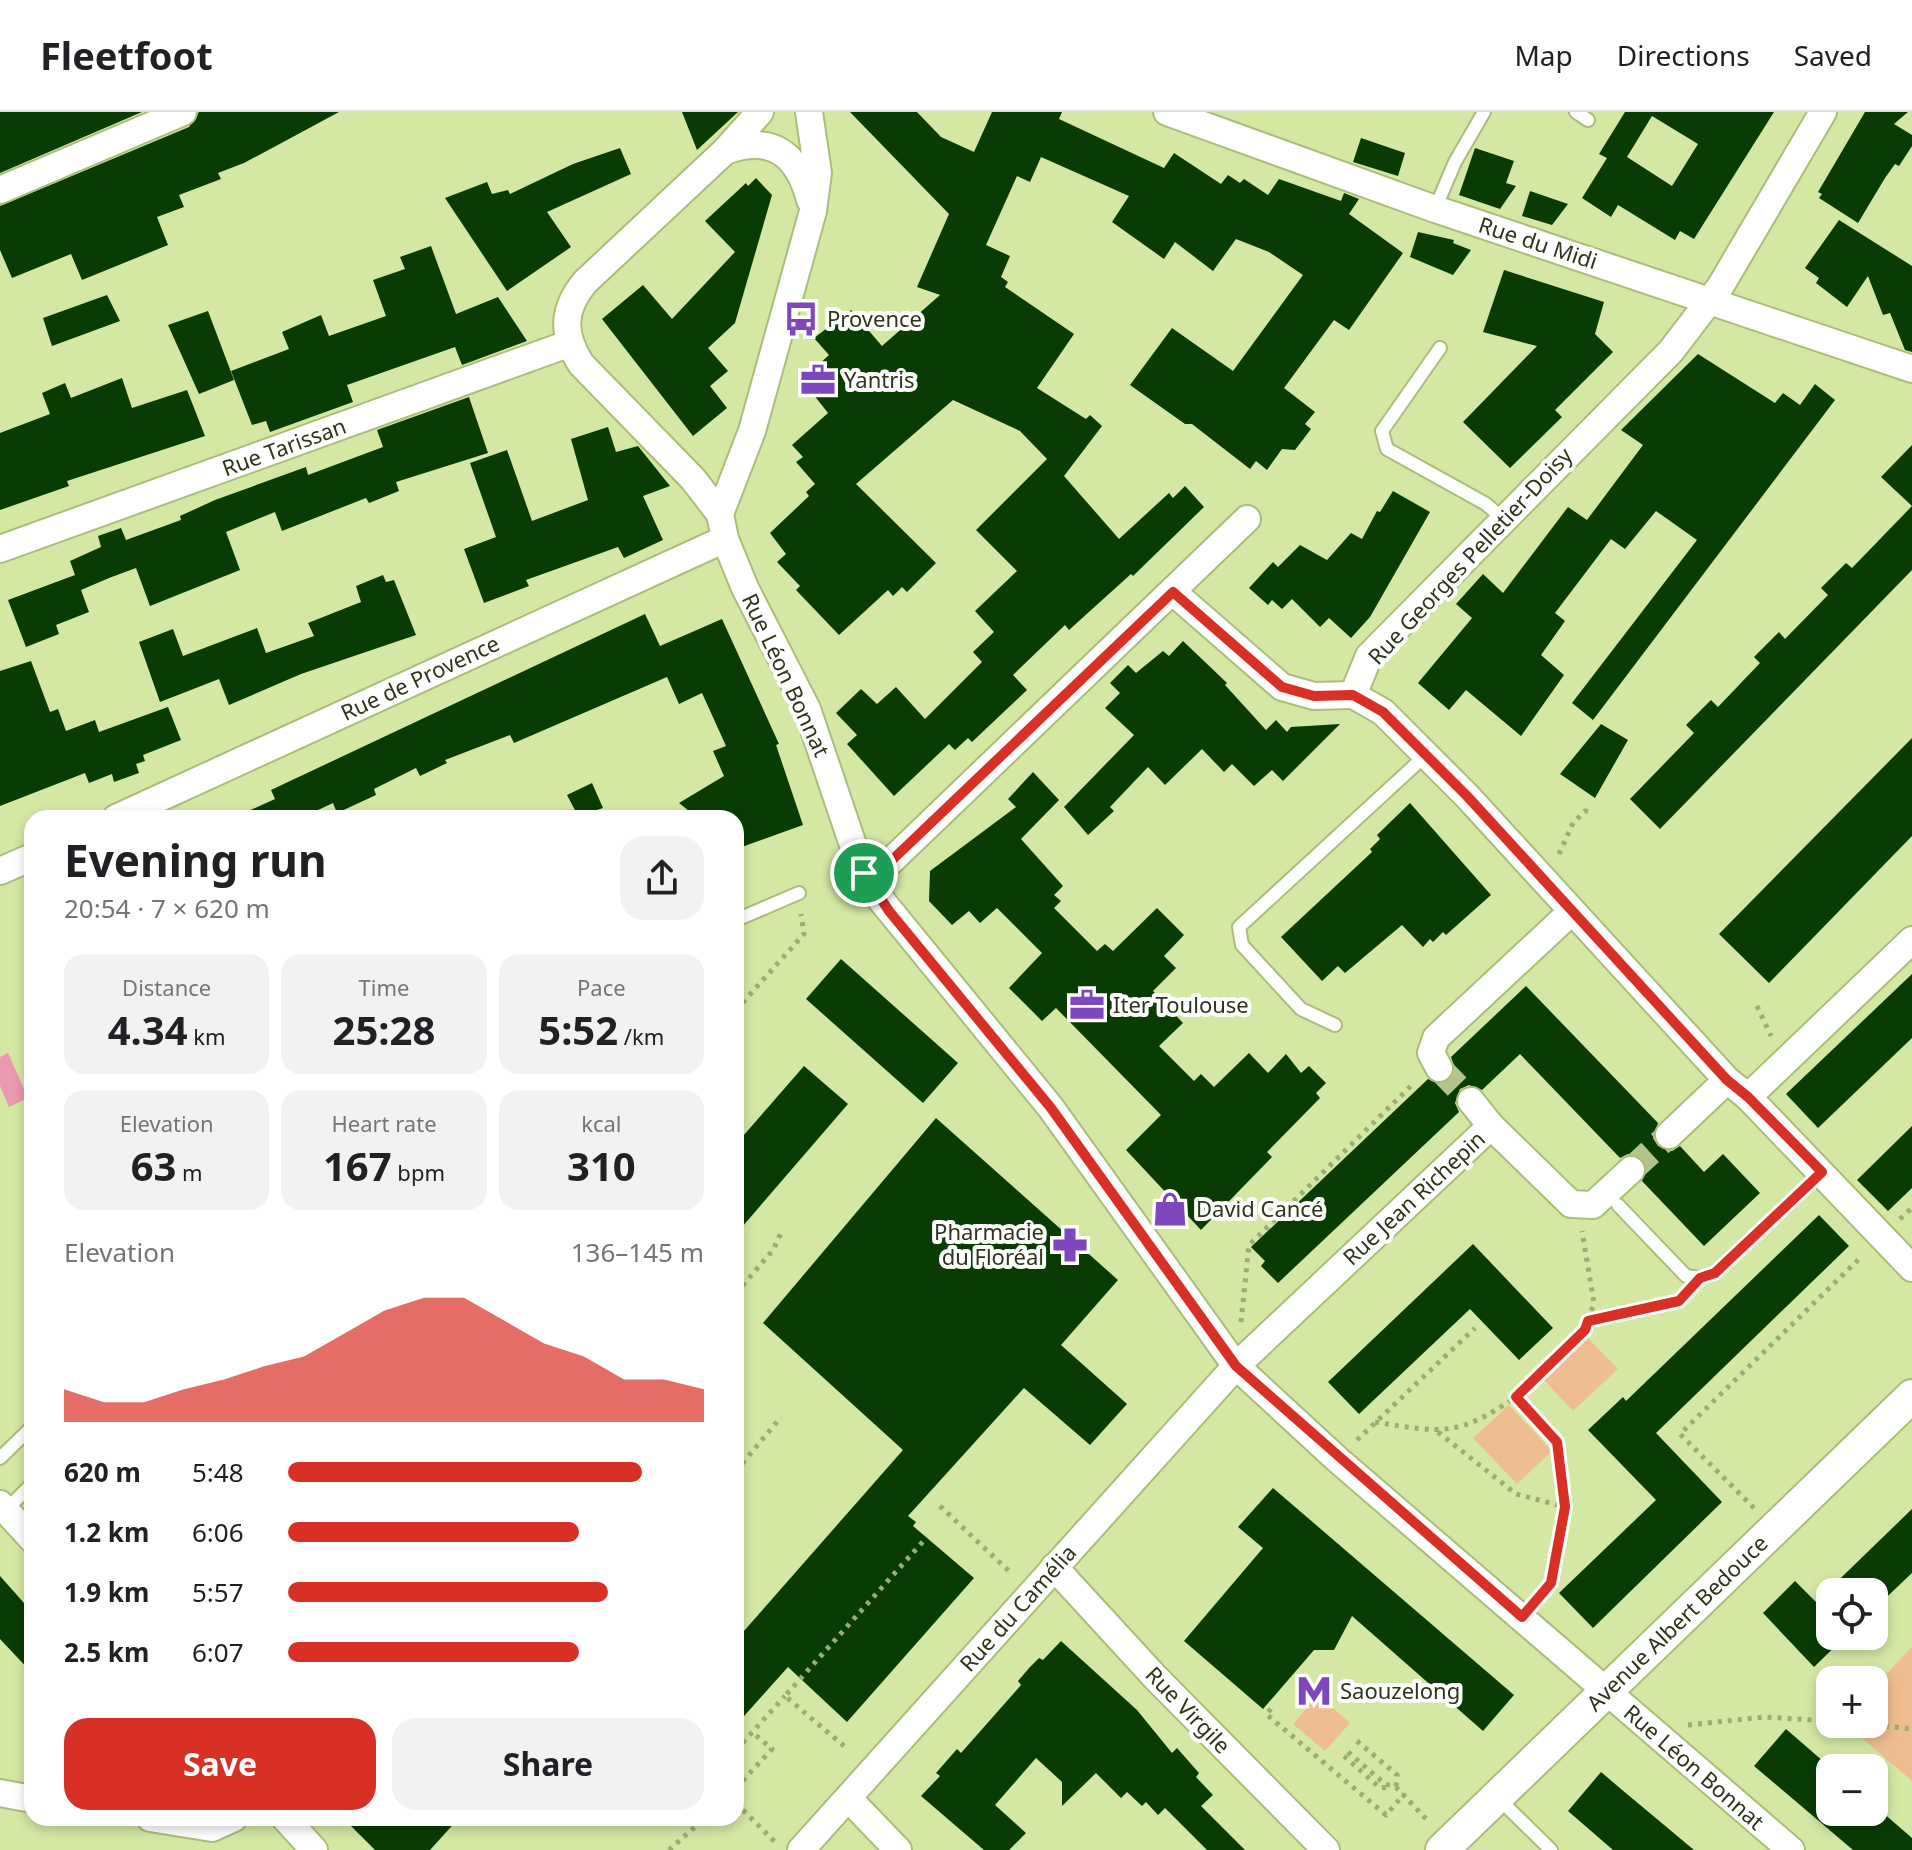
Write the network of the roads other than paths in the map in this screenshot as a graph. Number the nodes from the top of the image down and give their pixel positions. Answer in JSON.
{"nodes":[{"id":1,"x":183,"y":112,"type":"edge"},
{"id":2,"x":760,"y":112,"type":"edge"},
{"id":3,"x":809,"y":112,"type":"edge"},
{"id":4,"x":1167,"y":112,"type":"edge"},
{"id":5,"x":1484,"y":112,"type":"edge"},
{"id":6,"x":1576,"y":112,"type":"edge"},
{"id":7,"x":1823,"y":112,"type":"edge"},
{"id":8,"x":1588,"y":120,"type":"dead end"},
{"id":9,"x":725,"y":151,"type":"junction"},
{"id":10,"x":0,"y":190,"type":"edge"},
{"id":11,"x":1435,"y":209,"type":"junction"},
{"id":12,"x":813,"y":211,"type":"junction"},
{"id":13,"x":1711,"y":300,"type":"junction"},
{"id":14,"x":568,"y":344,"type":"junction"},
{"id":15,"x":1440,"y":348,"type":"dead end"},
{"id":16,"x":1912,"y":369,"type":"edge"},
{"id":17,"x":1502,"y":518,"type":"junction"},
{"id":18,"x":1247,"y":519,"type":"dead end"},
{"id":19,"x":722,"y":526,"type":"junction"},
{"id":20,"x":0,"y":549,"type":"edge"},
{"id":21,"x":1173,"y":592,"type":"junction"},
{"id":22,"x":1353,"y":695,"type":"junction"},
{"id":23,"x":1426,"y":755,"type":"junction"},
{"id":24,"x":133,"y":810,"type":"edge"},
{"id":25,"x":24,"y":860,"type":"edge"},
{"id":26,"x":0,"y":871,"type":"edge"},
{"id":27,"x":864,"y":873,"type":"junction"},
{"id":28,"x":799,"y":893,"type":"dead end"},
{"id":29,"x":1570,"y":913,"type":"junction"},
{"id":30,"x":744,"y":917,"type":"edge"},
{"id":31,"x":1912,"y":940,"type":"edge"},
{"id":32,"x":1335,"y":1025,"type":"dead end"},
{"id":33,"x":1438,"y":1065,"type":"road end"},
{"id":34,"x":1727,"y":1080,"type":"junction"},
{"id":35,"x":1748,"y":1097,"type":"junction"},
{"id":36,"x":1471,"y":1101,"type":"tunnel mouth"},
{"id":37,"x":1491,"y":1126,"type":"junction"},
{"id":38,"x":1669,"y":1135,"type":"tunnel mouth"},
{"id":39,"x":1631,"y":1170,"type":"tunnel mouth"},
{"id":40,"x":1822,"y":1172,"type":"junction"},
{"id":41,"x":1618,"y":1205,"type":"dead end"},
{"id":42,"x":1912,"y":1268,"type":"edge"},
{"id":43,"x":1236,"y":1366,"type":"junction"},
{"id":44,"x":1912,"y":1396,"type":"edge"},
{"id":45,"x":24,"y":1435,"type":"edge"},
{"id":46,"x":0,"y":1458,"type":"edge"},
{"id":47,"x":24,"y":1490,"type":"edge"},
{"id":48,"x":3,"y":1507,"type":"edge"},
{"id":49,"x":24,"y":1530,"type":"edge"},
{"id":50,"x":1054,"y":1567,"type":"junction"},
{"id":51,"x":1606,"y":1691,"type":"junction"},
{"id":52,"x":0,"y":1793,"type":"edge"},
{"id":53,"x":1498,"y":1797,"type":"junction"},
{"id":54,"x":24,"y":1798,"type":"edge"},
{"id":55,"x":848,"y":1798,"type":"junction"},
{"id":56,"x":292,"y":1826,"type":"edge"},
{"id":57,"x":1436,"y":1836,"type":"edge"},
{"id":58,"x":314,"y":1850,"type":"edge"},
{"id":59,"x":801,"y":1850,"type":"edge"},
{"id":60,"x":898,"y":1850,"type":"edge"},
{"id":61,"x":1326,"y":1850,"type":"edge"},
{"id":62,"x":1551,"y":1850,"type":"edge"},
{"id":63,"x":1791,"y":1850,"type":"edge"}],
"edges":[{"from":1,"to":10,"type":"street"},
{"from":2,"to":9,"type":"street"},
{"from":3,"to":12,"type":"street"},
{"from":4,"to":11,"type":"street","name":"Rue du Midi"},
{"from":5,"to":11,"type":"lane"},
{"from":6,"to":8,"type":"lane"},
{"from":7,"to":13,"type":"street","name":"Rue Georges Pelletier-Doisy"},
{"from":9,"to":12,"type":"street"},
{"from":9,"to":14,"type":"street"},
{"from":11,"to":13,"type":"street","name":"Rue du Midi"},
{"from":12,"to":19,"type":"street"},
{"from":13,"to":16,"type":"street","name":"Rue du Midi"},
{"from":13,"to":17,"type":"street","name":"Rue Georges Pelletier-Doisy"},
{"from":14,"to":19,"type":"street","name":"Rue Léon Bonnat"},
{"from":14,"to":20,"type":"street","name":"Rue Tarissan"},
{"from":15,"to":17,"type":"lane"},
{"from":17,"to":22,"type":"street","name":"Rue Georges Pelletier-Doisy"},
{"from":18,"to":21,"type":"street"},
{"from":19,"to":24,"type":"street","name":"Rue de Provence"},
{"from":19,"to":27,"type":"street","name":"Rue Léon Bonnat"},
{"from":21,"to":22,"type":"street"},
{"from":21,"to":27,"type":"street"},
{"from":22,"to":23,"type":"street"},
{"from":23,"to":29,"type":"street"},
{"from":23,"to":32,"type":"lane"},
{"from":25,"to":26,"type":"street"},
{"from":27,"to":43,"type":"street","name":"Rue Léon Bonnat"},
{"from":28,"to":30,"type":"lane"},
{"from":29,"to":33,"type":"street"},
{"from":29,"to":34,"type":"street"},
{"from":31,"to":35,"type":"street"},
{"from":34,"to":35,"type":"street"},
{"from":34,"to":38,"type":"street"},
{"from":35,"to":40,"type":"street"},
{"from":36,"to":37,"type":"street"},
{"from":37,"to":39,"type":"street","name":"Rue Jean Richepin"},
{"from":37,"to":43,"type":"street","name":"Rue Jean Richepin"},
{"from":40,"to":41,"type":"lane"},
{"from":40,"to":42,"type":"street"},
{"from":43,"to":50,"type":"street","name":"Rue du Camélia"},
{"from":43,"to":51,"type":"street","name":"Rue Léon Bonnat"},
{"from":44,"to":51,"type":"street","name":"Avenue Albert Bedouce"},
{"from":45,"to":46,"type":"lane"},
{"from":47,"to":48,"type":"lane"},
{"from":48,"to":49,"type":"street"},
{"from":50,"to":55,"type":"street","name":"Rue du Camélia"},
{"from":50,"to":61,"type":"street","name":"Rue Virgile"},
{"from":51,"to":53,"type":"street","name":"Avenue Albert Bedouce"},
{"from":51,"to":63,"type":"street","name":"Rue Léon Bonnat"},
{"from":52,"to":54,"type":"street"},
{"from":53,"to":57,"type":"street","name":"Avenue Albert Bedouce"},
{"from":53,"to":62,"type":"lane"},
{"from":55,"to":59,"type":"street","name":"Rue du Camélia"},
{"from":55,"to":60,"type":"street"},
{"from":56,"to":58,"type":"street"}]}
